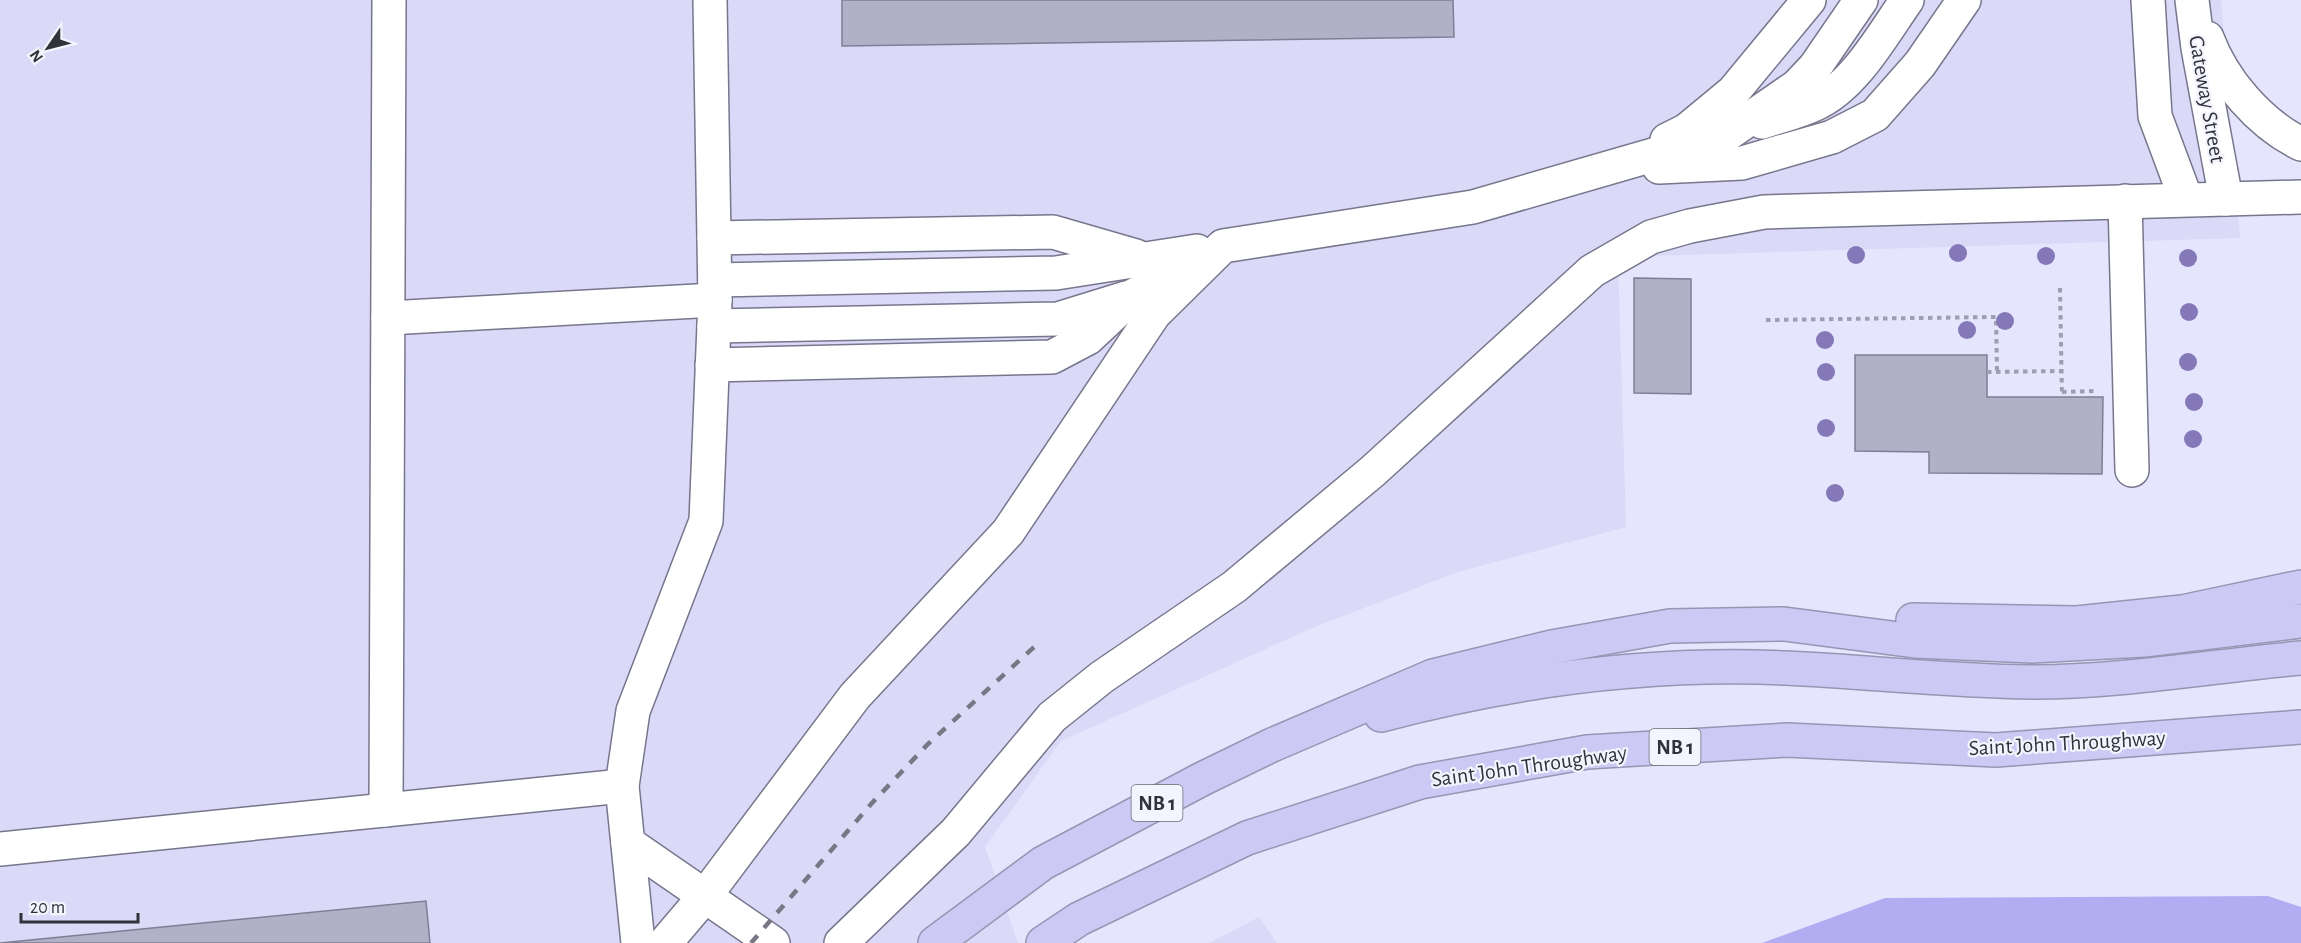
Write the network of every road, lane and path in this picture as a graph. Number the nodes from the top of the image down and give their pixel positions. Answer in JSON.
{"nodes":[{"id":1,"x":389,"y":0,"type":"edge"},
{"id":2,"x":710,"y":0,"type":"edge"},
{"id":3,"x":1809,"y":0,"type":"edge"},
{"id":4,"x":1861,"y":0,"type":"edge"},
{"id":5,"x":1907,"y":0,"type":"edge"},
{"id":6,"x":1964,"y":0,"type":"edge"},
{"id":7,"x":2148,"y":0,"type":"edge"},
{"id":8,"x":2192,"y":1,"type":"edge"},
{"id":9,"x":1729,"y":133,"type":"junction"},
{"id":10,"x":2301,"y":144,"type":"edge"},
{"id":11,"x":1604,"y":171,"type":"junction"},
{"id":12,"x":2301,"y":197,"type":"edge"},
{"id":13,"x":2226,"y":199,"type":"junction"},
{"id":14,"x":2186,"y":200,"type":"junction"},
{"id":15,"x":2125,"y":201,"type":"junction"},
{"id":16,"x":714,"y":238,"type":"junction"},
{"id":17,"x":1223,"y":246,"type":"junction"},
{"id":18,"x":1147,"y":259,"type":"junction"},
{"id":19,"x":2060,"y":288,"type":"dead end"},
{"id":20,"x":1133,"y":296,"type":"junction"},
{"id":21,"x":715,"y":302,"type":"junction"},
{"id":22,"x":388,"y":318,"type":"junction"},
{"id":23,"x":1766,"y":320,"type":"dead end"},
{"id":24,"x":712,"y":365,"type":"junction"},
{"id":25,"x":1997,"y":371,"type":"junction"},
{"id":26,"x":2061,"y":371,"type":"junction"},
{"id":27,"x":1987,"y":372,"type":"dead end"},
{"id":28,"x":2062,"y":396,"type":"dead end"},
{"id":29,"x":2132,"y":470,"type":"dead end"},
{"id":30,"x":2301,"y":586,"type":"edge"},
{"id":31,"x":2301,"y":621,"type":"edge"},
{"id":32,"x":1784,"y":624,"type":"junction"},
{"id":33,"x":2301,"y":658,"type":"edge"},
{"id":34,"x":2301,"y":728,"type":"edge"},
{"id":35,"x":1272,"y":745,"type":"junction"},
{"id":36,"x":622,"y":786,"type":"junction"},
{"id":37,"x":386,"y":810,"type":"junction"},
{"id":38,"x":628,"y":843,"type":"junction"},
{"id":39,"x":0,"y":849,"type":"edge"},
{"id":40,"x":705,"y":896,"type":"junction"},
{"id":41,"x":638,"y":943,"type":"edge"},
{"id":42,"x":665,"y":943,"type":"edge"},
{"id":43,"x":773,"y":943,"type":"edge"},
{"id":44,"x":841,"y":943,"type":"edge"},
{"id":45,"x":935,"y":943,"type":"edge"},
{"id":46,"x":1043,"y":943,"type":"edge"}],
"edges":[{"from":1,"to":22,"type":"street"},
{"from":2,"to":16,"type":"street"},
{"from":3,"to":11,"type":"street"},
{"from":4,"to":9,"type":"street"},
{"from":5,"to":9,"type":"street"},
{"from":6,"to":11,"type":"street"},
{"from":7,"to":14,"type":"street","name":"Gateway Street"},
{"from":8,"to":10,"type":"street"},
{"from":8,"to":13,"type":"street","name":"Gateway Street"},
{"from":9,"to":11,"type":"street"},
{"from":11,"to":17,"type":"street"},
{"from":12,"to":13,"type":"street"},
{"from":13,"to":14,"type":"street"},
{"from":14,"to":15,"type":"street"},
{"from":15,"to":29,"type":"street"},
{"from":15,"to":44,"type":"street"},
{"from":16,"to":18,"type":"street"},
{"from":16,"to":21,"type":"street"},
{"from":17,"to":18,"type":"street"},
{"from":17,"to":20,"type":"street"},
{"from":17,"to":40,"type":"street"},
{"from":18,"to":21,"type":"street"},
{"from":19,"to":26,"type":"path"},
{"from":20,"to":21,"type":"street"},
{"from":20,"to":24,"type":"street"},
{"from":21,"to":22,"type":"street"},
{"from":21,"to":24,"type":"street"},
{"from":22,"to":37,"type":"street"},
{"from":23,"to":25,"type":"path"},
{"from":24,"to":36,"type":"street"},
{"from":25,"to":26,"type":"path"},
{"from":25,"to":27,"type":"path"},
{"from":26,"to":28,"type":"path"},
{"from":30,"to":32,"type":"highway"},
{"from":31,"to":32,"type":"highway","number":"NB 1"},
{"from":32,"to":35,"type":"highway","number":"NB 1"},
{"from":33,"to":35,"type":"highway","number":"NB 1"},
{"from":34,"to":46,"type":"highway","name":"Saint John Throughway","number":"NB 1"},
{"from":35,"to":45,"type":"highway","number":"NB 1"},
{"from":36,"to":37,"type":"street"},
{"from":36,"to":38,"type":"street"},
{"from":37,"to":39,"type":"street"},
{"from":38,"to":40,"type":"street"},
{"from":38,"to":41,"type":"street"},
{"from":40,"to":42,"type":"street"},
{"from":40,"to":43,"type":"street"}]}
